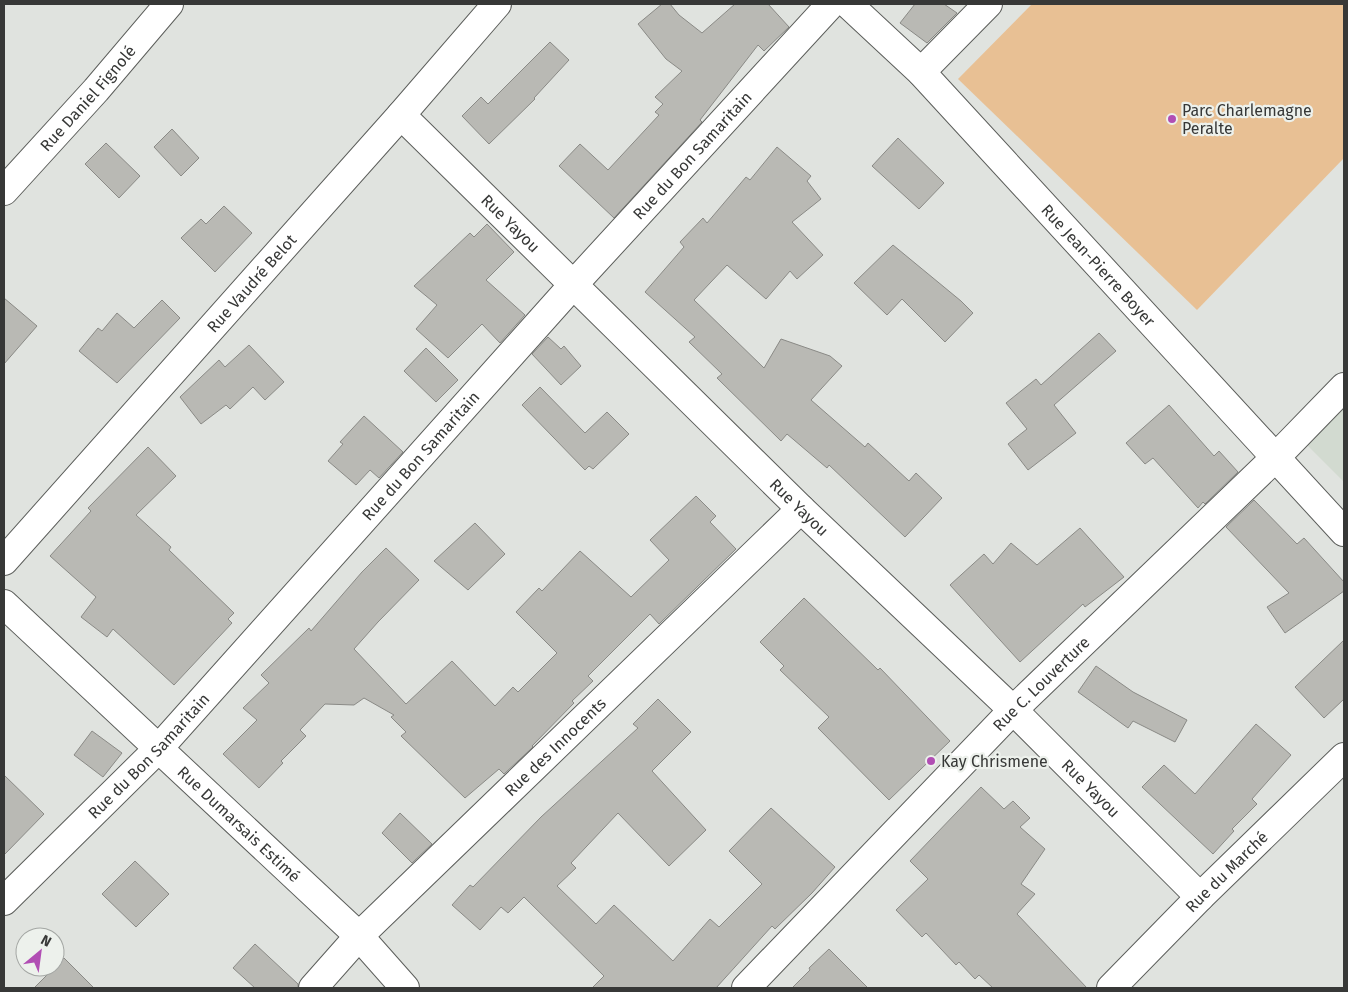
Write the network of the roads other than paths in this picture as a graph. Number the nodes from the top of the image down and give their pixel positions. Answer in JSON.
{"nodes":[{"id":1,"x":169,"y":4,"type":"edge"},
{"id":2,"x":497,"y":4,"type":"edge"},
{"id":3,"x":831,"y":4,"type":"edge"},
{"id":4,"x":848,"y":4,"type":"edge"},
{"id":5,"x":988,"y":4,"type":"edge"},
{"id":6,"x":921,"y":72,"type":"junction"},
{"id":7,"x":402,"y":115,"type":"junction"},
{"id":8,"x":4,"y":191,"type":"edge"},
{"id":9,"x":573,"y":285,"type":"junction"},
{"id":10,"x":1344,"y":387,"type":"edge"},
{"id":11,"x":1276,"y":457,"type":"junction"},
{"id":12,"x":801,"y":509,"type":"junction"},
{"id":13,"x":1344,"y":532,"type":"edge"},
{"id":14,"x":4,"y":561,"type":"edge"},
{"id":15,"x":4,"y":604,"type":"edge"},
{"id":16,"x":1013,"y":710,"type":"junction"},
{"id":17,"x":159,"y":748,"type":"junction"},
{"id":18,"x":1344,"y":757,"type":"edge"},
{"id":19,"x":1200,"y":897,"type":"junction"},
{"id":20,"x":4,"y":901,"type":"edge"},
{"id":21,"x":359,"y":936,"type":"junction"},
{"id":22,"x":313,"y":988,"type":"edge"},
{"id":23,"x":404,"y":988,"type":"edge"},
{"id":24,"x":746,"y":988,"type":"edge"},
{"id":25,"x":1111,"y":988,"type":"edge"}],
"edges":[{"from":1,"to":8,"type":"street","name":"Rue Daniel Fignolé"},
{"from":2,"to":7,"type":"street","name":"Rue Vaudré Belot"},
{"from":3,"to":9,"type":"street","name":"Rue du Bon Samaritain"},
{"from":4,"to":6,"type":"street","name":"Rue Jean-Pierre Boyer"},
{"from":5,"to":6,"type":"street"},
{"from":6,"to":11,"type":"street","name":"Rue Jean-Pierre Boyer"},
{"from":7,"to":9,"type":"street","name":"Rue Yayou"},
{"from":7,"to":14,"type":"street","name":"Rue Vaudré Belot"},
{"from":9,"to":12,"type":"street","name":"Rue Yayou"},
{"from":9,"to":17,"type":"street","name":"Rue du Bon Samaritain"},
{"from":10,"to":11,"type":"street","name":"Rue C. Louverture"},
{"from":11,"to":13,"type":"street","name":"Rue Jean-Pierre Boyer"},
{"from":11,"to":16,"type":"street","name":"Rue C. Louverture"},
{"from":12,"to":16,"type":"street","name":"Rue Yayou"},
{"from":12,"to":21,"type":"street","name":"Rue des Innocents"},
{"from":15,"to":17,"type":"street","name":"Rue Dumarsais Estimé"},
{"from":16,"to":19,"type":"street","name":"Rue Yayou"},
{"from":16,"to":24,"type":"street","name":"Rue C. Louverture"},
{"from":17,"to":20,"type":"street","name":"Rue du Bon Samaritain"},
{"from":17,"to":21,"type":"street","name":"Rue Dumarsais Estimé"},
{"from":18,"to":19,"type":"street","name":"Rue du Marché"},
{"from":19,"to":25,"type":"street","name":"Rue du Marché"},
{"from":21,"to":22,"type":"street","name":"Rue des Innocents"},
{"from":21,"to":23,"type":"street","name":"Rue Dumarsais Estimé"}]}
